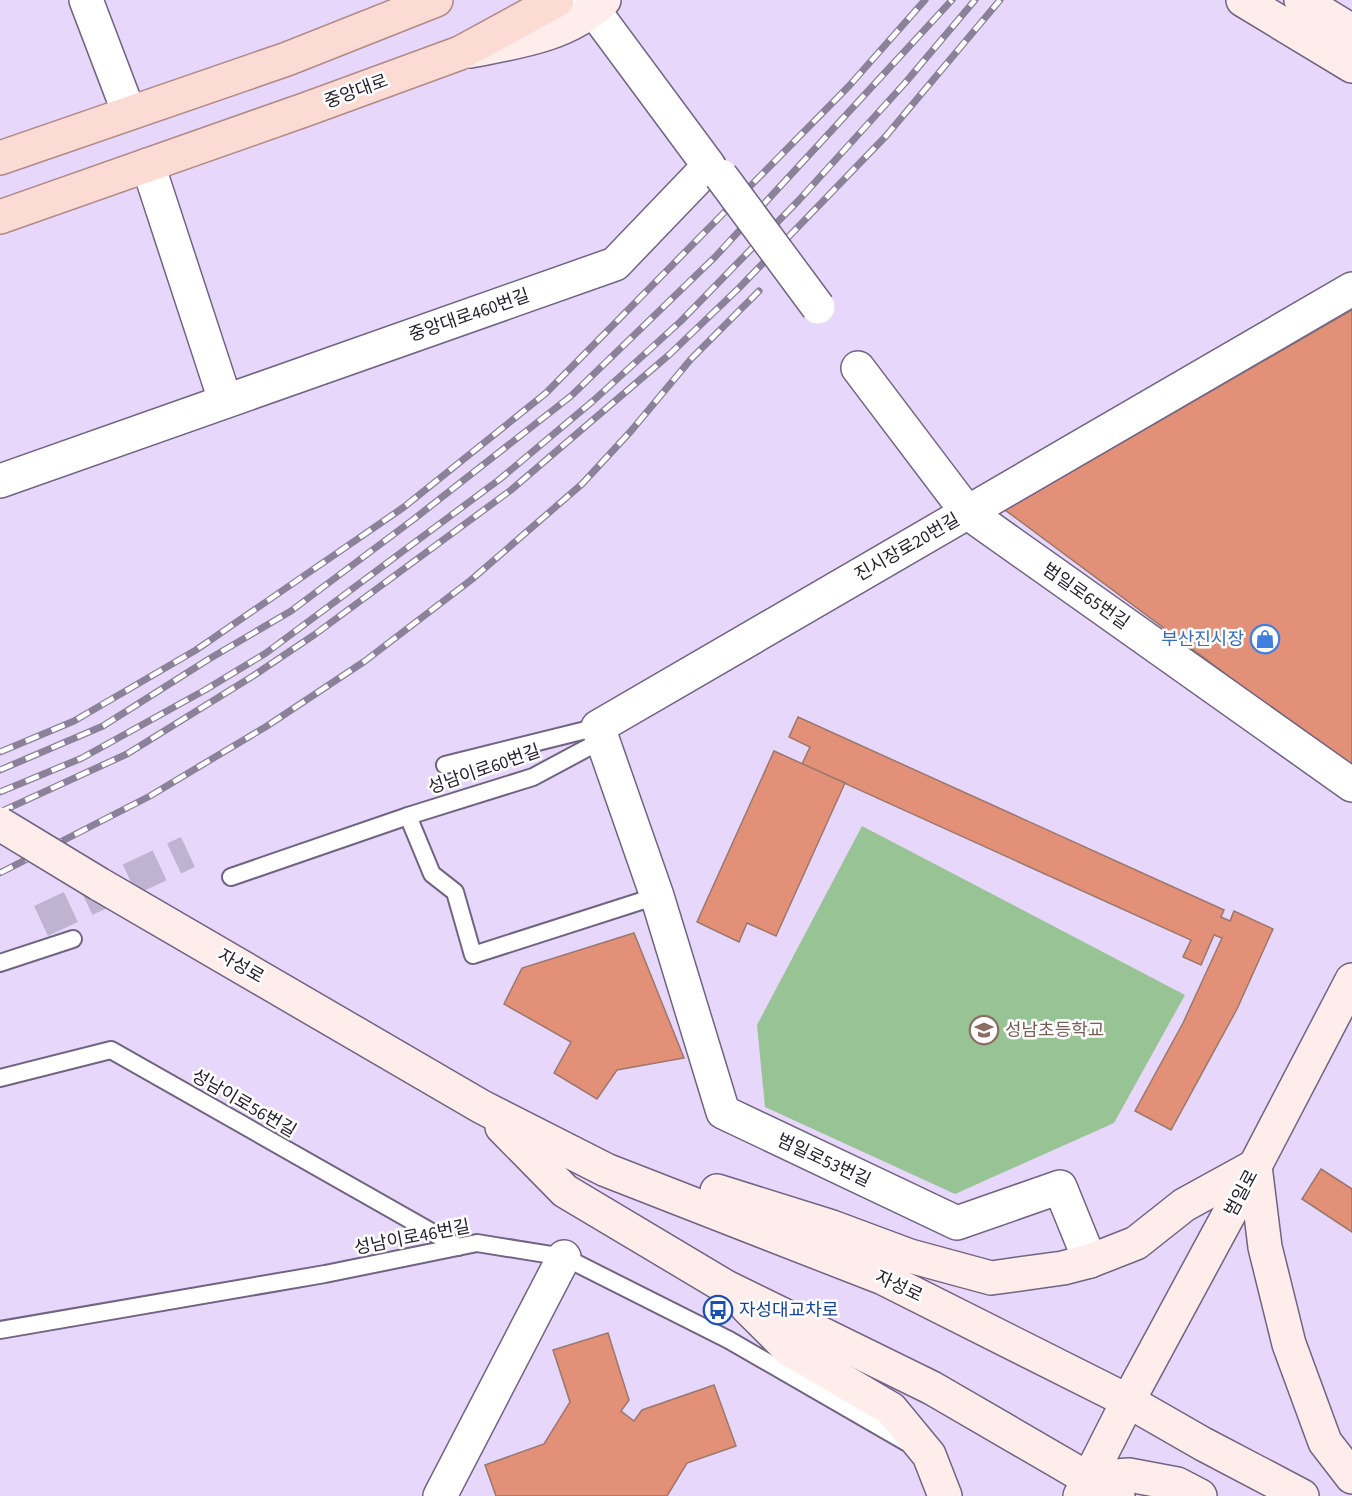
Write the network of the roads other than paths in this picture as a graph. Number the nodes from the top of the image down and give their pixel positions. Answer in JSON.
{"nodes":[{"id":1,"x":86,"y":0,"type":"edge"},
{"id":2,"x":436,"y":0,"type":"edge"},
{"id":3,"x":557,"y":0,"type":"edge"},
{"id":4,"x":1243,"y":0,"type":"edge"},
{"id":5,"x":1301,"y":0,"type":"edge"},
{"id":6,"x":594,"y":4,"type":"edge"},
{"id":7,"x":1352,"y":31,"type":"edge"},
{"id":8,"x":460,"y":53,"type":"junction"},
{"id":9,"x":1352,"y":66,"type":"edge"},
{"id":10,"x":129,"y":113,"type":"junction"},
{"id":11,"x":0,"y":159,"type":"edge"},
{"id":12,"x":148,"y":165,"type":"junction"},
{"id":13,"x":721,"y":176,"type":"dead end"},
{"id":14,"x":0,"y":217,"type":"edge"},
{"id":15,"x":1352,"y":289,"type":"edge"},
{"id":16,"x":818,"y":307,"type":"dead end"},
{"id":17,"x":858,"y":368,"type":"dead end"},
{"id":18,"x":225,"y":400,"type":"junction"},
{"id":19,"x":0,"y":481,"type":"edge"},
{"id":20,"x":967,"y":512,"type":"junction"},
{"id":21,"x":600,"y":733,"type":"junction"},
{"id":22,"x":445,"y":765,"type":"dead end"},
{"id":23,"x":1352,"y":785,"type":"edge"},
{"id":24,"x":408,"y":816,"type":"junction"},
{"id":25,"x":0,"y":824,"type":"edge"},
{"id":26,"x":231,"y":877,"type":"dead end"},
{"id":27,"x":657,"y":896,"type":"junction"},
{"id":28,"x":73,"y":939,"type":"dead end"},
{"id":29,"x":0,"y":963,"type":"edge"},
{"id":30,"x":1351,"y":982,"type":"edge"},
{"id":31,"x":0,"y":1078,"type":"edge"},
{"id":32,"x":482,"y":1107,"type":"junction"},
{"id":33,"x":1255,"y":1166,"type":"junction"},
{"id":34,"x":606,"y":1170,"type":"junction"},
{"id":35,"x":458,"y":1247,"type":"junction"},
{"id":36,"x":564,"y":1257,"type":"junction"},
{"id":37,"x":1090,"y":1261,"type":"junction"},
{"id":38,"x":726,"y":1287,"type":"junction"},
{"id":39,"x":0,"y":1330,"type":"edge"},
{"id":40,"x":1128,"y":1401,"type":"junction"},
{"id":41,"x":929,"y":1455,"type":"junction"},
{"id":42,"x":1352,"y":1477,"type":"edge"},
{"id":43,"x":1084,"y":1487,"type":"edge"},
{"id":44,"x":440,"y":1496,"type":"edge"},
{"id":45,"x":945,"y":1496,"type":"edge"},
{"id":46,"x":1118,"y":1496,"type":"edge"},
{"id":47,"x":1200,"y":1496,"type":"edge"},
{"id":48,"x":1302,"y":1496,"type":"edge"}],
"edges":[{"from":1,"to":10,"type":"street"},
{"from":2,"to":10,"type":"main road"},
{"from":3,"to":8,"type":"main road","name":"중앙대로"},
{"from":4,"to":9,"type":"main road"},
{"from":5,"to":7,"type":"main road"},
{"from":6,"to":8,"type":"main road"},
{"from":6,"to":18,"type":"street","name":"중앙대로460번길"},
{"from":8,"to":12,"type":"main road","name":"중앙대로"},
{"from":10,"to":11,"type":"main road"},
{"from":12,"to":14,"type":"main road","name":"중앙대로"},
{"from":12,"to":18,"type":"street"},
{"from":13,"to":16,"type":"street","bridge":true},
{"from":15,"to":20,"type":"street","name":"진시장로20번길"},
{"from":17,"to":20,"type":"street","name":"범일로65번길"},
{"from":18,"to":19,"type":"street","name":"중앙대로460번길"},
{"from":20,"to":21,"type":"street","name":"진시장로20번길"},
{"from":20,"to":23,"type":"street","name":"범일로65번길"},
{"from":21,"to":22,"type":"lane","name":"진시장로20번길"},
{"from":21,"to":24,"type":"lane","name":"성남이로60번길"},
{"from":21,"to":27,"type":"street","name":"범일로53번길"},
{"from":24,"to":26,"type":"lane","name":"성남이로60번길"},
{"from":24,"to":27,"type":"lane"},
{"from":25,"to":32,"type":"main road","name":"자성로","bridge":true},
{"from":27,"to":37,"type":"street","name":"범일로53번길"},
{"from":28,"to":29,"type":"lane"},
{"from":30,"to":33,"type":"main road","name":"범일로"},
{"from":31,"to":35,"type":"lane","name":"성남이로56번길"},
{"from":32,"to":34,"type":"main road","name":"자성로"},
{"from":32,"to":38,"type":"main road","name":"자성로"},
{"from":33,"to":37,"type":"main road"},
{"from":33,"to":40,"type":"main road","name":"범일로"},
{"from":33,"to":42,"type":"main road"},
{"from":34,"to":37,"type":"main road"},
{"from":34,"to":40,"type":"main road","name":"자성로"},
{"from":35,"to":36,"type":"lane","name":"성남이로46번길"},
{"from":35,"to":39,"type":"lane","name":"성남이로46번길"},
{"from":36,"to":41,"type":"lane","name":"성남이로46번길"},
{"from":36,"to":44,"type":"street"},
{"from":38,"to":41,"type":"main road"},
{"from":38,"to":43,"type":"main road","name":"자성로"},
{"from":40,"to":43,"type":"main road","name":"범일로"},
{"from":40,"to":48,"type":"main road","name":"자성로"},
{"from":41,"to":45,"type":"main road"},
{"from":43,"to":46,"type":"main road","name":"자성로"},
{"from":43,"to":47,"type":"main road"}]}
